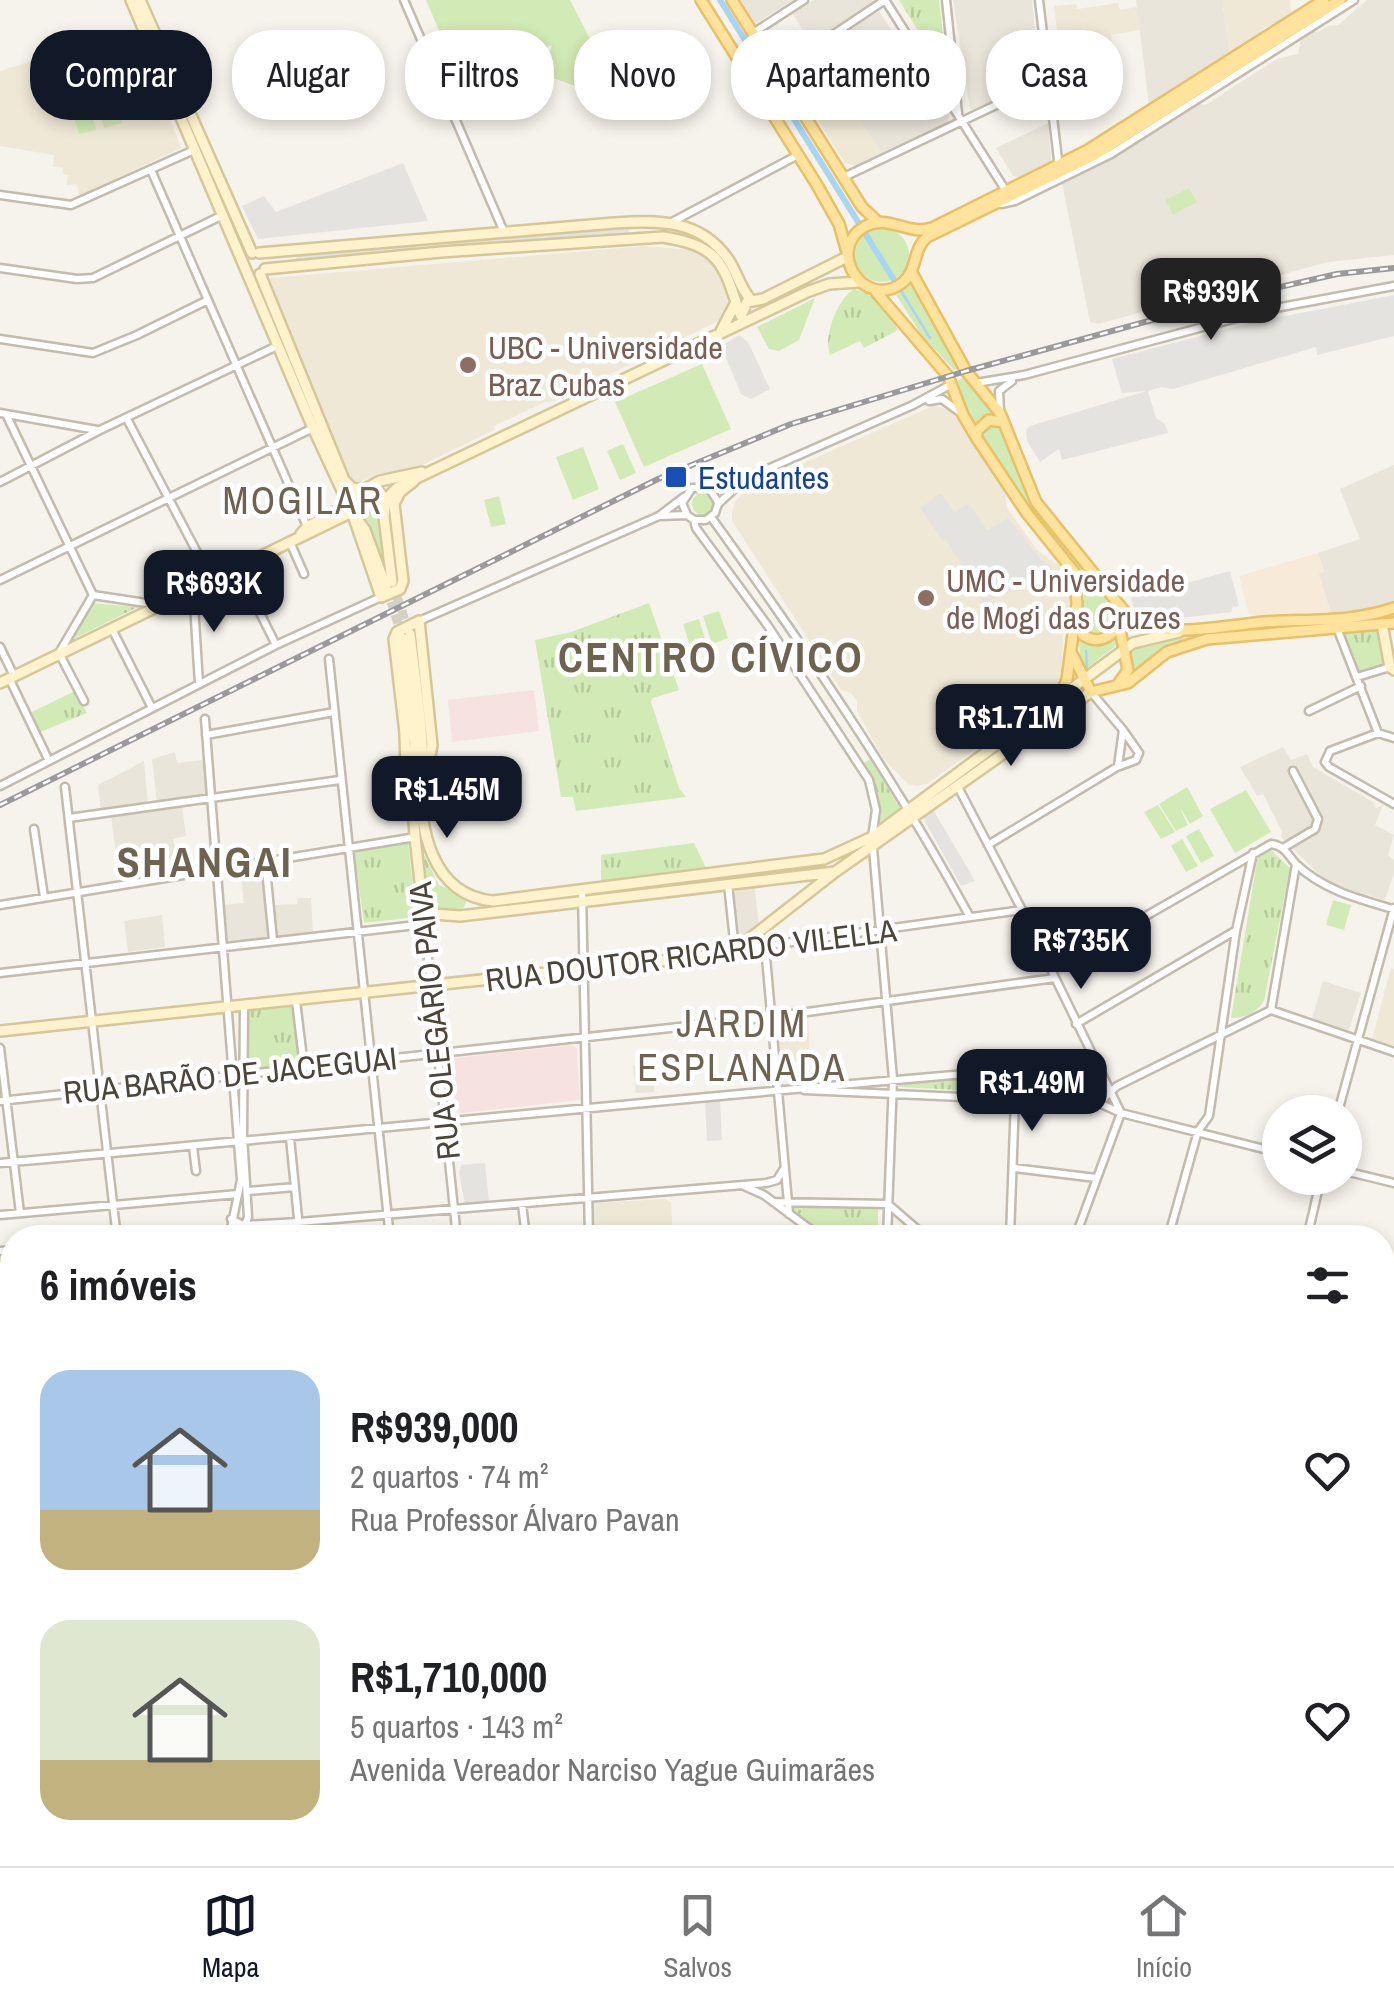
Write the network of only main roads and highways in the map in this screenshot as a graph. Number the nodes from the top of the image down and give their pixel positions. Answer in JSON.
{"nodes":[{"id":1,"x":131,"y":0,"type":"edge"},
{"id":2,"x":140,"y":0,"type":"edge"},
{"id":3,"x":701,"y":0,"type":"edge"},
{"id":4,"x":732,"y":0,"type":"edge"},
{"id":5,"x":1324,"y":0,"type":"edge"},
{"id":6,"x":1340,"y":0,"type":"edge"},
{"id":7,"x":1059,"y":169,"type":"junction"},
{"id":8,"x":649,"y":221,"type":"junction"},
{"id":9,"x":878,"y":222,"type":"junction"},
{"id":10,"x":902,"y":228,"type":"junction"},
{"id":11,"x":649,"y":236,"type":"junction"},
{"id":12,"x":444,"y":237,"type":"junction"},
{"id":13,"x":430,"y":239,"type":"junction"},
{"id":14,"x":436,"y":252,"type":"junction"},
{"id":15,"x":916,"y":252,"type":"junction"},
{"id":16,"x":255,"y":253,"type":"junction"},
{"id":17,"x":847,"y":257,"type":"junction"},
{"id":18,"x":245,"y":268,"type":"junction"},
{"id":19,"x":262,"y":271,"type":"junction"},
{"id":20,"x":912,"y":273,"type":"junction"},
{"id":21,"x":862,"y":283,"type":"junction"},
{"id":22,"x":807,"y":292,"type":"junction"},
{"id":23,"x":751,"y":300,"type":"junction"},
{"id":24,"x":736,"y":302,"type":"junction"},
{"id":25,"x":742,"y":318,"type":"junction"},
{"id":26,"x":719,"y":335,"type":"junction"},
{"id":27,"x":1002,"y":417,"type":"junction"},
{"id":28,"x":976,"y":437,"type":"junction"},
{"id":29,"x":439,"y":468,"type":"junction"},
{"id":30,"x":414,"y":480,"type":"junction"},
{"id":31,"x":367,"y":488,"type":"junction"},
{"id":32,"x":386,"y":499,"type":"junction"},
{"id":33,"x":350,"y":509,"type":"junction"},
{"id":34,"x":1115,"y":604,"type":"junction"},
{"id":35,"x":1394,"y":608,"type":"edge"},
{"id":36,"x":1076,"y":616,"type":"junction"},
{"id":37,"x":1380,"y":618,"type":"junction"},
{"id":38,"x":1394,"y":623,"type":"edge"},
{"id":39,"x":1120,"y":626,"type":"junction"},
{"id":40,"x":1202,"y":629,"type":"junction"},
{"id":41,"x":1070,"y":649,"type":"junction"},
{"id":42,"x":1124,"y":650,"type":"junction"},
{"id":43,"x":1392,"y":668,"type":"edge"},
{"id":44,"x":8,"y":679,"type":"edge"},
{"id":45,"x":1083,"y":680,"type":"junction"},
{"id":46,"x":1116,"y":686,"type":"junction"},
{"id":47,"x":1091,"y":692,"type":"junction"},
{"id":48,"x":1058,"y":699,"type":"junction"},
{"id":49,"x":422,"y":794,"type":"junction"},
{"id":50,"x":412,"y":804,"type":"junction"},
{"id":51,"x":912,"y":812,"type":"junction"},
{"id":52,"x":873,"y":842,"type":"junction"},
{"id":53,"x":858,"y":845,"type":"junction"},
{"id":54,"x":824,"y":859,"type":"junction"},
{"id":55,"x":831,"y":872,"type":"junction"},
{"id":56,"x":468,"y":894,"type":"junction"},
{"id":57,"x":582,"y":897,"type":"junction"},
{"id":58,"x":460,"y":916,"type":"junction"},
{"id":59,"x":0,"y":1031,"type":"edge"}],
"edges":[{"from":1,"to":18,"type":"main road"},
{"from":2,"to":16,"type":"main road"},
{"from":3,"to":17,"type":"main road"},
{"from":4,"to":9,"type":"main road"},
{"from":5,"to":7,"type":"main road"},
{"from":6,"to":7,"type":"main road"},
{"from":7,"to":10,"type":"main road"},
{"from":7,"to":15,"type":"main road"},
{"from":8,"to":11,"type":"main road"},
{"from":8,"to":12,"type":"main road"},
{"from":8,"to":23,"type":"main road"},
{"from":9,"to":10,"type":"main road"},
{"from":9,"to":17,"type":"main road"},
{"from":10,"to":15,"type":"main road"},
{"from":11,"to":14,"type":"main road"},
{"from":11,"to":24,"type":"main road"},
{"from":12,"to":13,"type":"main road"},
{"from":12,"to":14,"type":"main road"},
{"from":13,"to":14,"type":"main road"},
{"from":13,"to":16,"type":"main road"},
{"from":14,"to":19,"type":"main road"},
{"from":15,"to":20,"type":"main road"},
{"from":16,"to":18,"type":"main road"},
{"from":16,"to":19,"type":"main road"},
{"from":17,"to":21,"type":"main road"},
{"from":17,"to":22,"type":"main road"},
{"from":17,"to":23,"type":"main road"},
{"from":18,"to":19,"type":"main road"},
{"from":18,"to":33,"type":"main road"},
{"from":19,"to":31,"type":"main road"},
{"from":20,"to":21,"type":"main road"},
{"from":20,"to":27,"type":"main road"},
{"from":21,"to":22,"type":"main road"},
{"from":21,"to":28,"type":"main road"},
{"from":22,"to":25,"type":"main road"},
{"from":23,"to":25,"type":"main road"},
{"from":24,"to":25,"type":"main road"},
{"from":24,"to":26,"type":"main road"},
{"from":25,"to":26,"type":"main road"},
{"from":26,"to":29,"type":"main road"},
{"from":27,"to":28,"type":"main road"},
{"from":27,"to":34,"type":"main road"},
{"from":28,"to":36,"type":"main road"},
{"from":29,"to":30,"type":"main road"},
{"from":29,"to":31,"type":"main road"},
{"from":30,"to":32,"type":"main road"},
{"from":30,"to":33,"type":"main road"},
{"from":31,"to":32,"type":"main road"},
{"from":31,"to":33,"type":"main road"},
{"from":32,"to":33,"type":"main road"},
{"from":33,"to":44,"type":"main road"},
{"from":34,"to":39,"type":"main road"},
{"from":34,"to":40,"type":"main road"},
{"from":35,"to":37,"type":"main road"},
{"from":36,"to":39,"type":"main road"},
{"from":36,"to":41,"type":"main road"},
{"from":37,"to":38,"type":"main road"},
{"from":37,"to":40,"type":"main road"},
{"from":37,"to":43,"type":"main road"},
{"from":37,"to":46,"type":"main road"},
{"from":39,"to":42,"type":"main road"},
{"from":40,"to":42,"type":"main road"},
{"from":41,"to":45,"type":"main road"},
{"from":41,"to":48,"type":"main road"},
{"from":42,"to":45,"type":"main road"},
{"from":42,"to":46,"type":"main road"},
{"from":45,"to":47,"type":"main road"},
{"from":45,"to":48,"type":"main road"},
{"from":46,"to":47,"type":"main road"},
{"from":47,"to":51,"type":"main road"},
{"from":48,"to":51,"type":"main road"},
{"from":49,"to":50,"type":"main road"},
{"from":49,"to":50,"type":"main road"},
{"from":49,"to":56,"type":"main road","name":"RUA OLEGÁRIO PAIVA"},
{"from":50,"to":58,"type":"main road","name":"RUA OLEGÁRIO PAIVA"},
{"from":51,"to":52,"type":"main road"},
{"from":52,"to":53,"type":"main road"},
{"from":52,"to":55,"type":"main road"},
{"from":53,"to":54,"type":"main road"},
{"from":53,"to":55,"type":"main road"},
{"from":54,"to":55,"type":"main road"},
{"from":54,"to":57,"type":"main road"},
{"from":55,"to":57,"type":"main road"},
{"from":55,"to":59,"type":"main road","name":"RUA DOUTOR RICARDO VILELLA"},
{"from":56,"to":57,"type":"main road"},
{"from":56,"to":58,"type":"main road"},
{"from":57,"to":58,"type":"main road"}]}
